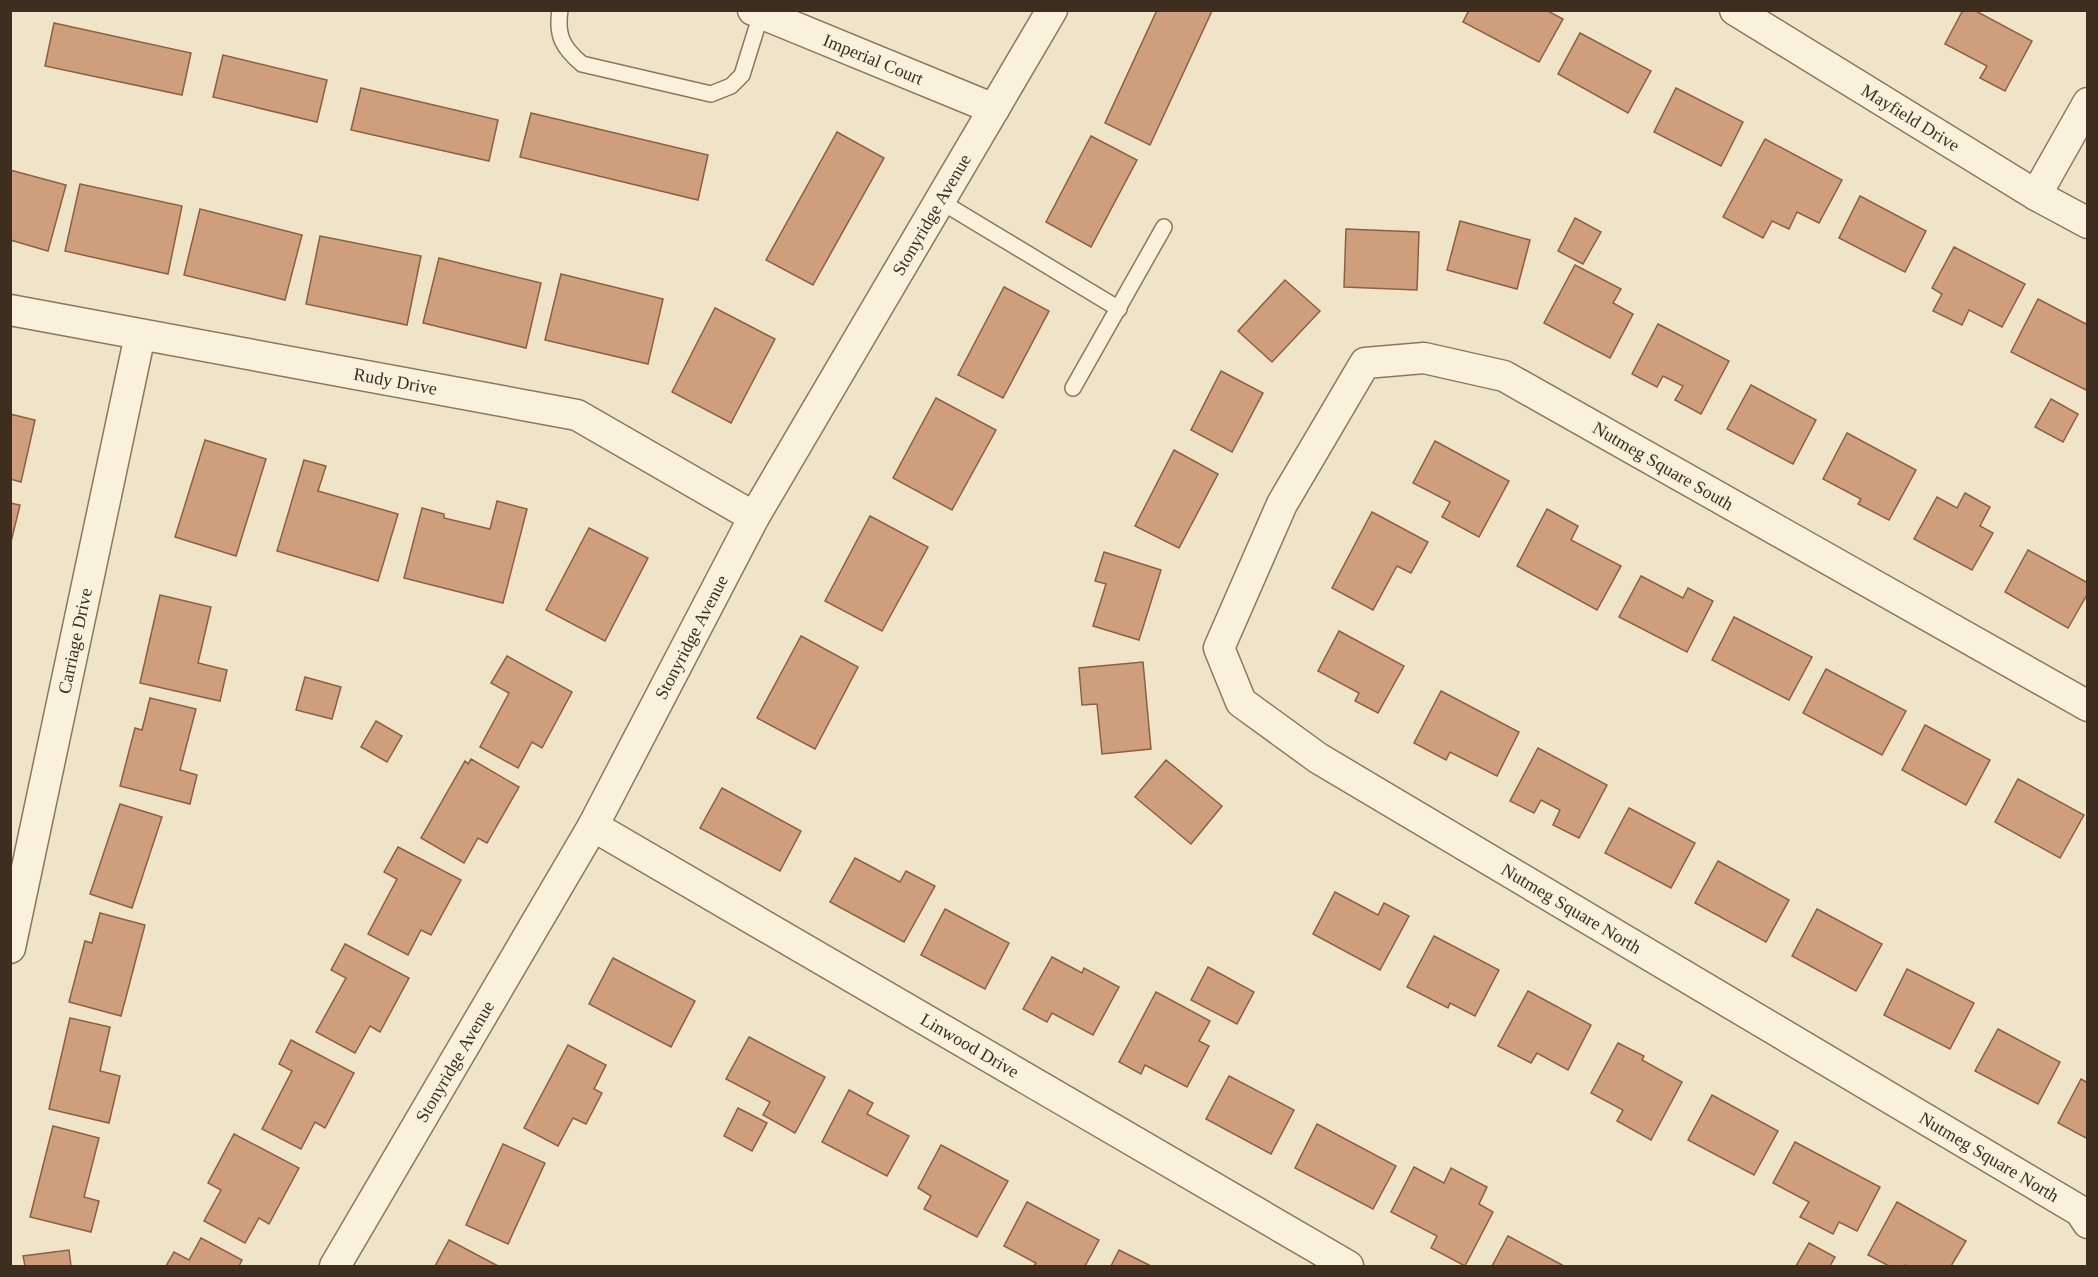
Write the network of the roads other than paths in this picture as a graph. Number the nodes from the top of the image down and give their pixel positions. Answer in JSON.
{"nodes":[{"id":1,"x":560,"y":10,"type":"edge"},
{"id":2,"x":1052,"y":10,"type":"edge"},
{"id":3,"x":1735,"y":10,"type":"edge"},
{"id":4,"x":757,"y":12,"type":"edge"},
{"id":5,"x":2088,"y":103,"type":"edge"},
{"id":6,"x":994,"y":109,"type":"junction"},
{"id":7,"x":2036,"y":195,"type":"junction"},
{"id":8,"x":940,"y":201,"type":"junction"},
{"id":9,"x":2088,"y":223,"type":"edge"},
{"id":10,"x":1164,"y":227,"type":"dead end"},
{"id":11,"x":1119,"y":309,"type":"junction"},
{"id":12,"x":10,"y":310,"type":"edge"},
{"id":13,"x":140,"y":335,"type":"junction"},
{"id":14,"x":1073,"y":388,"type":"dead end"},
{"id":15,"x":1282,"y":504,"type":"joint"},
{"id":16,"x":754,"y":517,"type":"junction"},
{"id":17,"x":2088,"y":706,"type":"edge"},
{"id":18,"x":593,"y":826,"type":"junction"},
{"id":19,"x":10,"y":948,"type":"edge"},
{"id":20,"x":2088,"y":1224,"type":"edge"},
{"id":21,"x":335,"y":1266,"type":"edge"},
{"id":22,"x":1348,"y":1266,"type":"edge"}],
"edges":[{"from":1,"to":4,"type":"lane"},
{"from":2,"to":6,"type":"street","name":"Stonyridge Avenue"},
{"from":3,"to":7,"type":"street","name":"Mayfield Drive"},
{"from":4,"to":6,"type":"street","name":"Imperial Court"},
{"from":5,"to":7,"type":"street"},
{"from":6,"to":8,"type":"street","name":"Stonyridge Avenue"},
{"from":7,"to":9,"type":"street","name":"Mayfield Drive"},
{"from":8,"to":11,"type":"lane"},
{"from":8,"to":16,"type":"street","name":"Stonyridge Avenue"},
{"from":10,"to":11,"type":"lane"},
{"from":11,"to":14,"type":"lane"},
{"from":12,"to":13,"type":"street","name":"Rudy Drive"},
{"from":13,"to":16,"type":"street","name":"Rudy Drive"},
{"from":13,"to":19,"type":"street","name":"Carriage Drive"},
{"from":15,"to":17,"type":"street","name":"Nutmeg Square South"},
{"from":15,"to":20,"type":"street","name":"Nutmeg Square North"},
{"from":16,"to":18,"type":"street","name":"Stonyridge Avenue"},
{"from":18,"to":21,"type":"street","name":"Stonyridge Avenue"},
{"from":18,"to":22,"type":"street","name":"Linwood Drive"}]}
